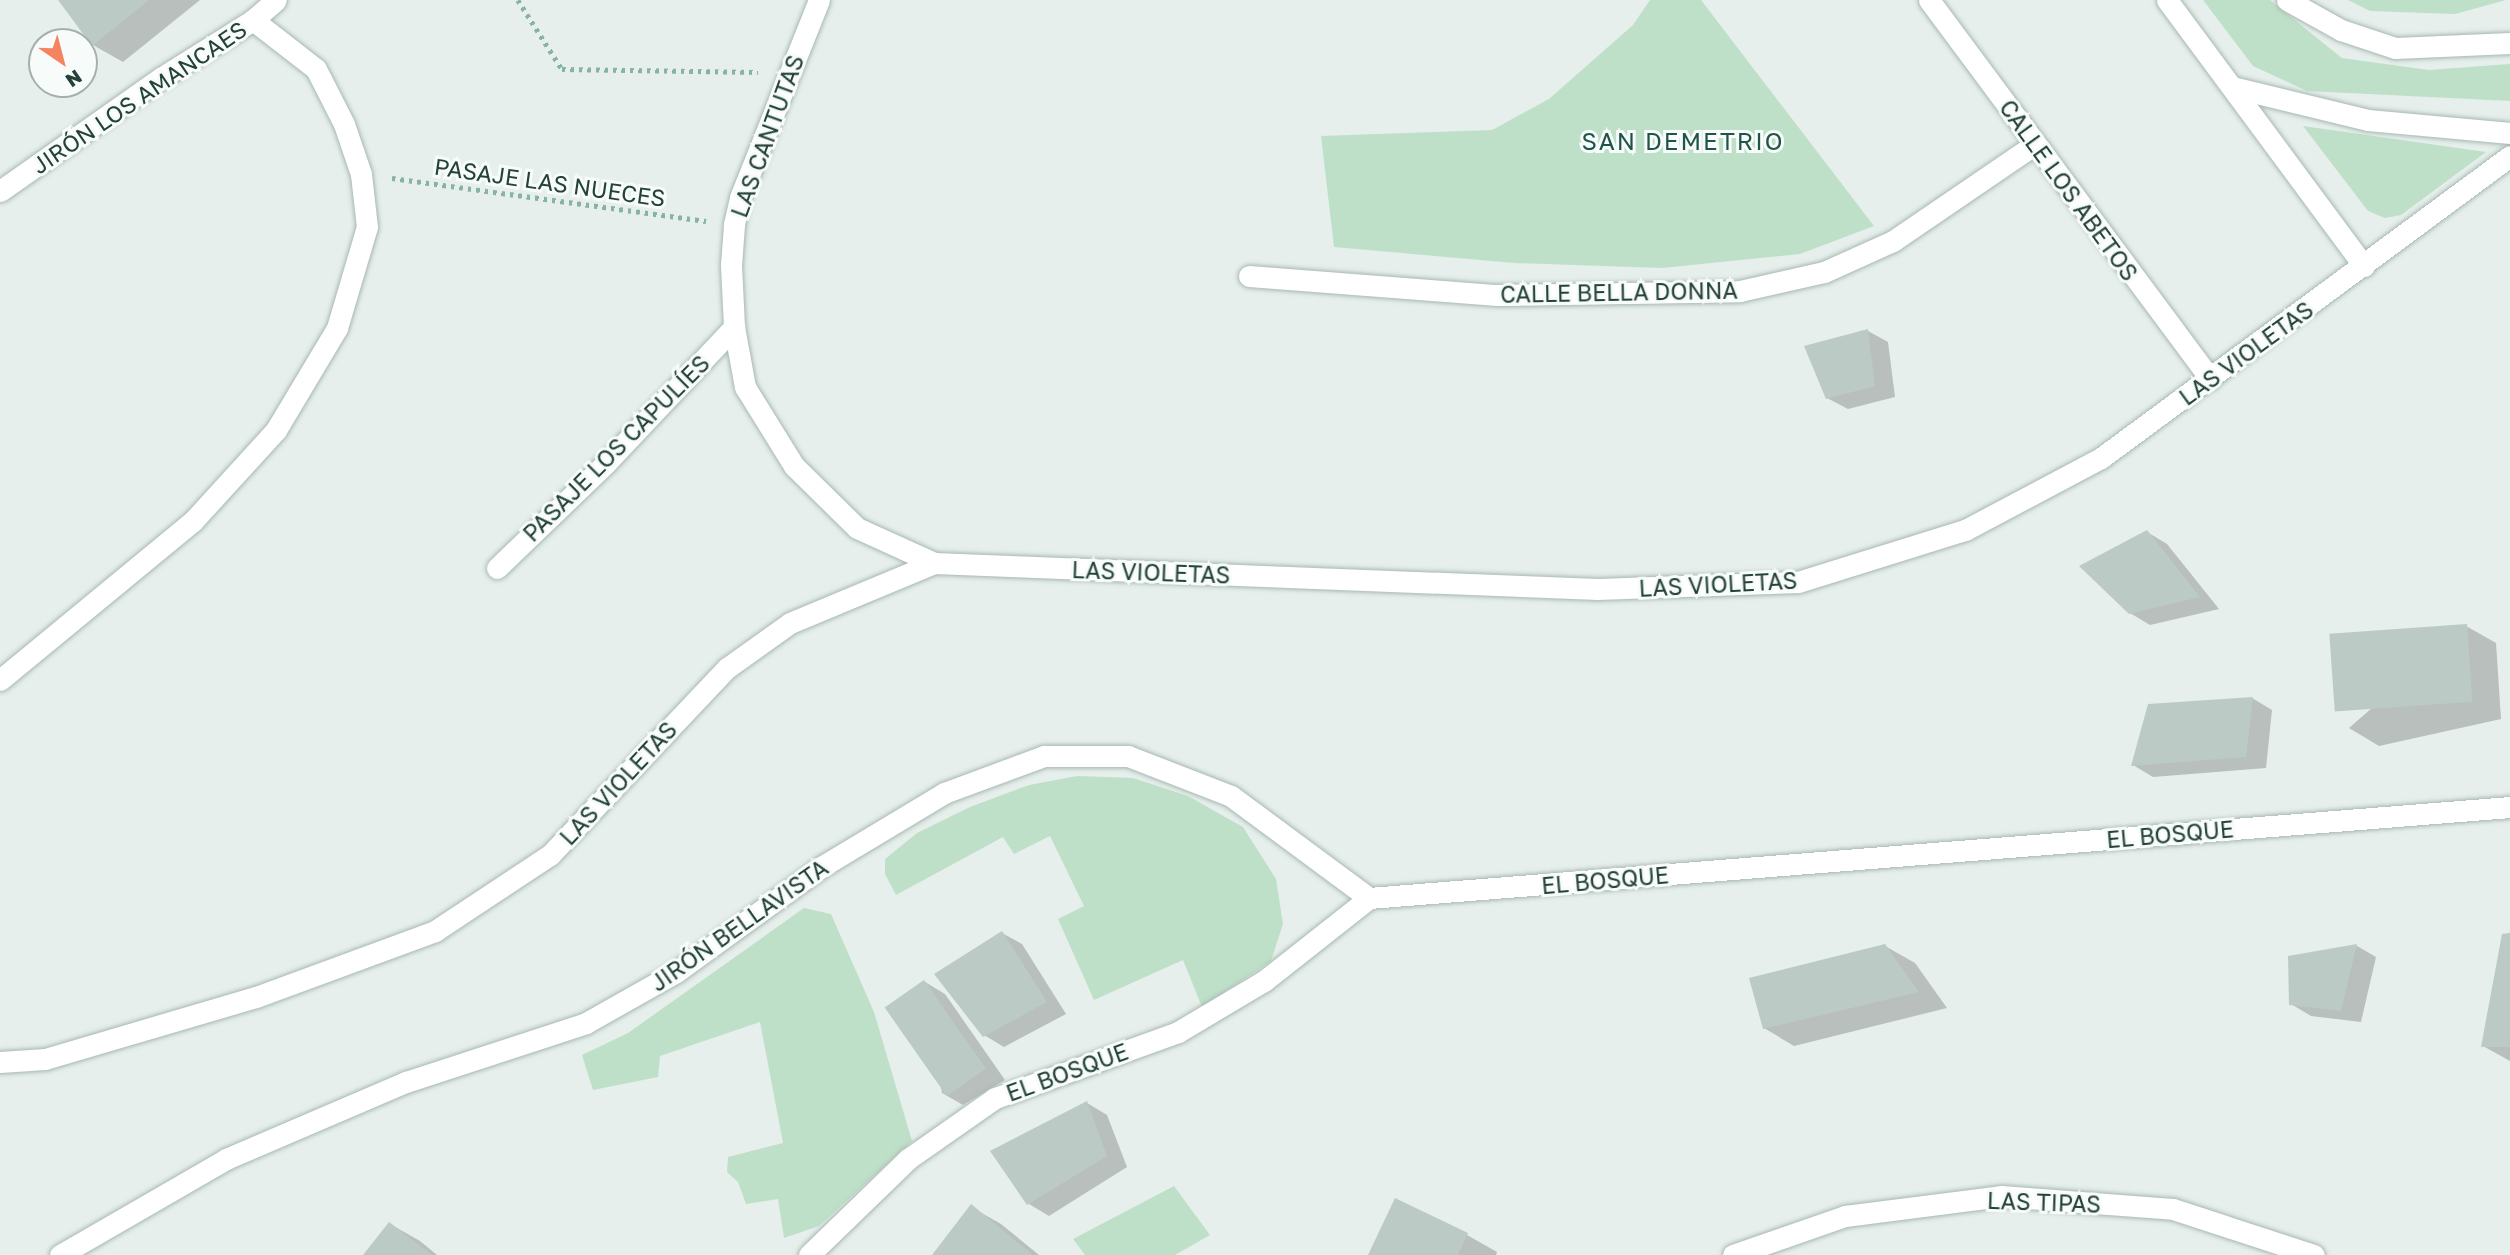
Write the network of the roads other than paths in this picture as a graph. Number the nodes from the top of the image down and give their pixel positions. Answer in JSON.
{"nodes":[{"id":1,"x":276,"y":0,"type":"edge"},
{"id":2,"x":819,"y":0,"type":"edge"},
{"id":3,"x":1929,"y":0,"type":"edge"},
{"id":4,"x":2167,"y":0,"type":"edge"},
{"id":5,"x":2287,"y":0,"type":"edge"},
{"id":6,"x":253,"y":20,"type":"junction"},
{"id":7,"x":2510,"y":43,"type":"edge"},
{"id":8,"x":2232,"y":87,"type":"junction"},
{"id":9,"x":2510,"y":132,"type":"edge"},
{"id":10,"x":2035,"y":144,"type":"junction"},
{"id":11,"x":2510,"y":156,"type":"edge"},
{"id":12,"x":0,"y":191,"type":"edge"},
{"id":13,"x":2364,"y":266,"type":"junction"},
{"id":14,"x":1249,"y":276,"type":"dead end"},
{"id":15,"x":734,"y":327,"type":"junction"},
{"id":16,"x":2210,"y":379,"type":"junction"},
{"id":17,"x":934,"y":563,"type":"junction"},
{"id":18,"x":497,"y":568,"type":"dead end"},
{"id":19,"x":0,"y":680,"type":"edge"},
{"id":20,"x":2510,"y":807,"type":"edge"},
{"id":21,"x":1369,"y":898,"type":"junction"},
{"id":22,"x":0,"y":1062,"type":"edge"},
{"id":23,"x":60,"y":1255,"type":"edge"},
{"id":24,"x":809,"y":1255,"type":"edge"},
{"id":25,"x":1733,"y":1255,"type":"edge"},
{"id":26,"x":2314,"y":1255,"type":"edge"}],
"edges":[{"from":1,"to":6,"type":"street","name":"JIRÓN LOS AMANCAES"},
{"from":2,"to":15,"type":"street","name":"LAS CANTUTAS"},
{"from":3,"to":10,"type":"street","name":"CALLE LOS ABETOS"},
{"from":4,"to":8,"type":"street"},
{"from":5,"to":7,"type":"street"},
{"from":6,"to":12,"type":"street","name":"JIRÓN LOS AMANCAES"},
{"from":6,"to":19,"type":"street"},
{"from":8,"to":9,"type":"street"},
{"from":8,"to":13,"type":"street"},
{"from":10,"to":14,"type":"street","name":"CALLE BELLA DONNA"},
{"from":10,"to":16,"type":"street","name":"CALLE LOS ABETOS"},
{"from":11,"to":13,"type":"street","name":"LAS VIOLETAS"},
{"from":13,"to":16,"type":"street","name":"LAS VIOLETAS"},
{"from":15,"to":17,"type":"street","name":"LAS CANTUTAS"},
{"from":15,"to":18,"type":"street","name":"PASAJE LOS CAPULÍES"},
{"from":16,"to":17,"type":"street","name":"LAS VIOLETAS"},
{"from":17,"to":22,"type":"street","name":"LAS VIOLETAS"},
{"from":20,"to":21,"type":"street","name":"EL BOSQUE"},
{"from":21,"to":23,"type":"street","name":"JIRÓN BELLAVISTA"},
{"from":21,"to":24,"type":"street","name":"EL BOSQUE"},
{"from":25,"to":26,"type":"street","name":"LAS TIPAS"}]}
